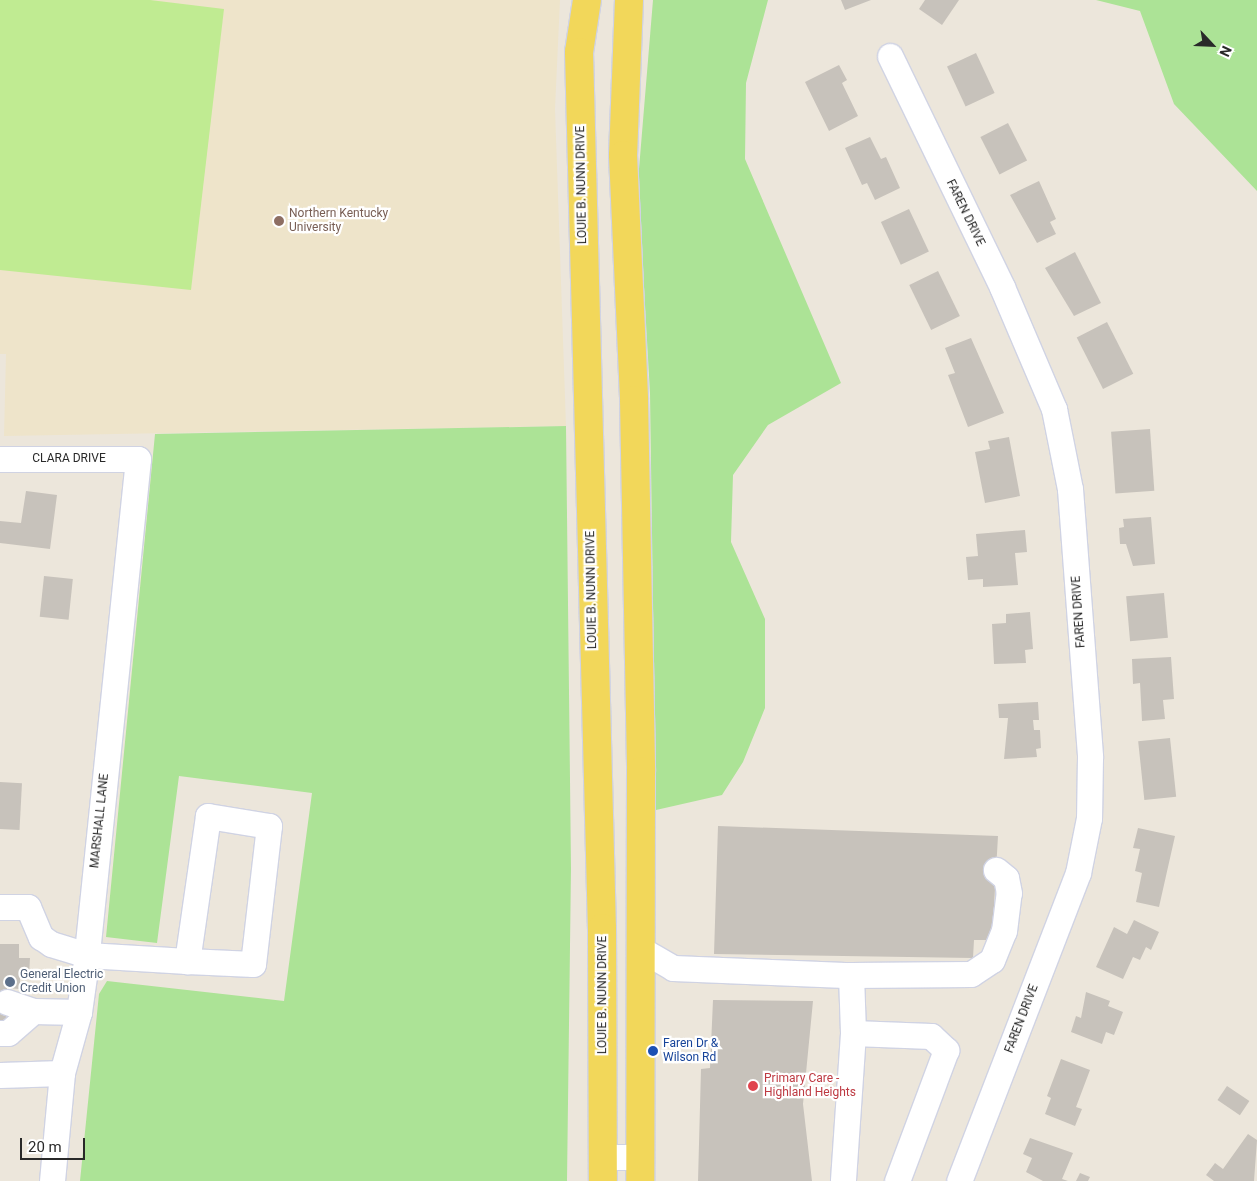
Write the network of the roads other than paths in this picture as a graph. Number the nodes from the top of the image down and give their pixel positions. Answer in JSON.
{"nodes":[{"id":1,"x":587,"y":0,"type":"edge"},
{"id":2,"x":629,"y":0,"type":"edge"},
{"id":3,"x":890,"y":56,"type":"dead end"},
{"id":4,"x":0,"y":459,"type":"edge"},
{"id":5,"x":138,"y":459,"type":"joint"},
{"id":6,"x":996,"y":870,"type":"dead end"},
{"id":7,"x":0,"y":907,"type":"edge"},
{"id":8,"x":642,"y":950,"type":"junction"},
{"id":9,"x":86,"y":955,"type":"junction"},
{"id":10,"x":186,"y":961,"type":"junction"},
{"id":11,"x":673,"y":968,"type":"junction"},
{"id":12,"x":851,"y":975,"type":"junction"},
{"id":13,"x":642,"y":989,"type":"junction"},
{"id":14,"x":7,"y":1002,"type":"dead end"},
{"id":15,"x":33,"y":1011,"type":"junction"},
{"id":16,"x":79,"y":1012,"type":"junction"},
{"id":17,"x":0,"y":1033,"type":"edge"},
{"id":18,"x":853,"y":1033,"type":"junction"},
{"id":19,"x":62,"y":1073,"type":"junction"},
{"id":20,"x":0,"y":1075,"type":"edge"},
{"id":21,"x":603,"y":1169,"type":"edge"},
{"id":22,"x":641,"y":1169,"type":"edge"},
{"id":23,"x":52,"y":1181,"type":"edge"},
{"id":24,"x":843,"y":1181,"type":"edge"},
{"id":25,"x":897,"y":1181,"type":"edge"},
{"id":26,"x":959,"y":1181,"type":"edge"}],
"edges":[{"from":1,"to":21,"type":"main road","name":"LOUIE B. NUNN DRIVE"},
{"from":2,"to":8,"type":"main road"},
{"from":3,"to":26,"type":"street","name":"FAREN DRIVE"},
{"from":4,"to":5,"type":"street","name":"CLARA DRIVE"},
{"from":5,"to":9,"type":"street","name":"MARSHALL LANE"},
{"from":6,"to":12,"type":"street"},
{"from":7,"to":9,"type":"street"},
{"from":8,"to":11,"type":"street"},
{"from":8,"to":13,"type":"main road"},
{"from":9,"to":10,"type":"street"},
{"from":9,"to":16,"type":"street","name":"MARSHALL LANE"},
{"from":10,"to":10,"type":"street"},
{"from":11,"to":12,"type":"street"},
{"from":11,"to":13,"type":"street"},
{"from":12,"to":18,"type":"street"},
{"from":13,"to":22,"type":"main road"},
{"from":14,"to":15,"type":"street"},
{"from":15,"to":16,"type":"street"},
{"from":15,"to":17,"type":"street"},
{"from":16,"to":19,"type":"street","name":"MARSHALL LANE"},
{"from":18,"to":24,"type":"street"},
{"from":18,"to":25,"type":"street"},
{"from":19,"to":20,"type":"street"},
{"from":19,"to":23,"type":"street","name":"MARSHALL LANE"},
{"from":21,"to":22,"type":"street"}]}
